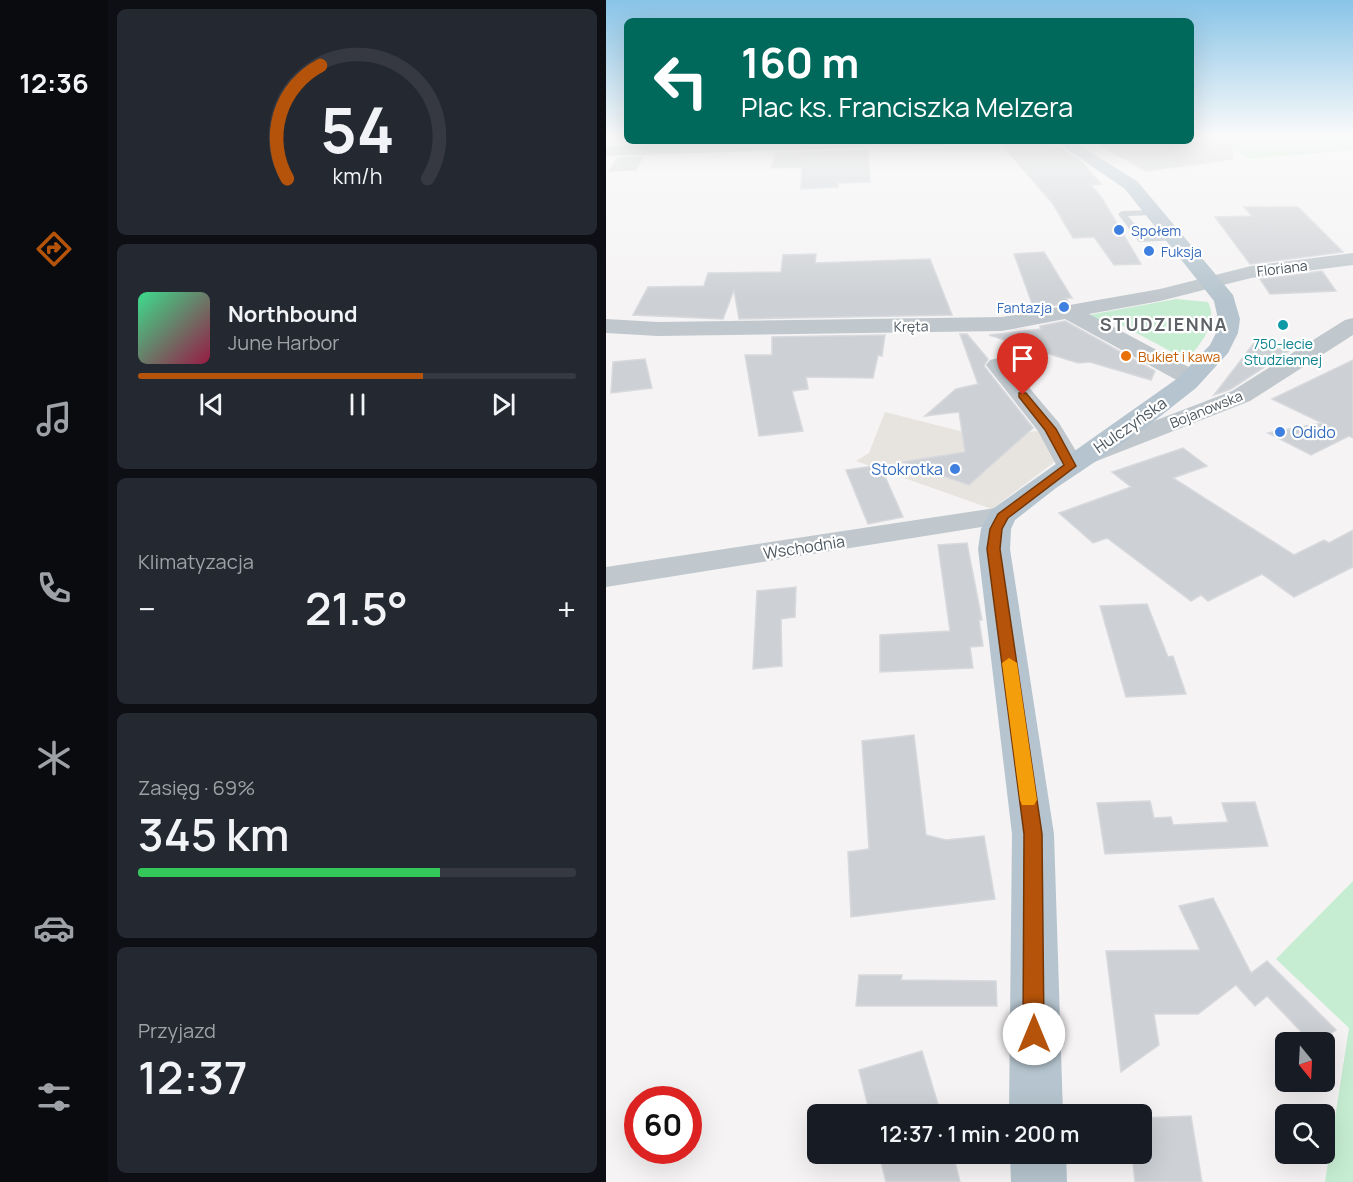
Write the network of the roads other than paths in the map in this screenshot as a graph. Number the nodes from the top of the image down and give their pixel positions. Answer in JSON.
{"nodes":[{"id":1,"x":1134,"y":190,"type":"edge"},
{"id":2,"x":1154,"y":212,"type":"junction"},
{"id":3,"x":1176,"y":238,"type":"junction"},
{"id":4,"x":1353,"y":259,"type":"edge"},
{"id":5,"x":1211,"y":283,"type":"junction"},
{"id":6,"x":1068,"y":312,"type":"junction"},
{"id":7,"x":1353,"y":325,"type":"edge"},
{"id":8,"x":606,"y":326,"type":"edge"},
{"id":9,"x":998,"y":365,"type":"dead end"},
{"id":10,"x":1191,"y":378,"type":"junction"},
{"id":11,"x":1075,"y":462,"type":"junction"},
{"id":12,"x":1002,"y":516,"type":"junction"},
{"id":13,"x":606,"y":577,"type":"edge"},
{"id":14,"x":1036,"y":1104,"type":"edge"},
{"id":15,"x":1038,"y":1164,"type":"edge"},
{"id":16,"x":1039,"y":1182,"type":"edge"}],
"edges":[{"from":1,"to":2,"type":"main road","name":"Hulczyńska"},
{"from":2,"to":3,"type":"main road","name":"Hulczyńska"},
{"from":2,"to":3,"type":"lane"},
{"from":3,"to":5,"type":"main road","name":"Hulczyńska"},
{"from":4,"to":5,"type":"street","name":"Floriana"},
{"from":5,"to":6,"type":"street","name":"Kręta"},
{"from":5,"to":10,"type":"main road","name":"Hulczyńska"},
{"from":6,"to":8,"type":"street","name":"Kręta"},
{"from":6,"to":10,"type":"street"},
{"from":7,"to":11,"type":"street","name":"Bojanowska"},
{"from":9,"to":11,"type":"street"},
{"from":10,"to":11,"type":"main road","name":"Hulczyńska"},
{"from":11,"to":12,"type":"main road","name":"Hulczyńska"},
{"from":12,"to":13,"type":"street","name":"Wschodnia"},
{"from":12,"to":14,"type":"main road"},
{"from":15,"to":16,"type":"main road"}]}
